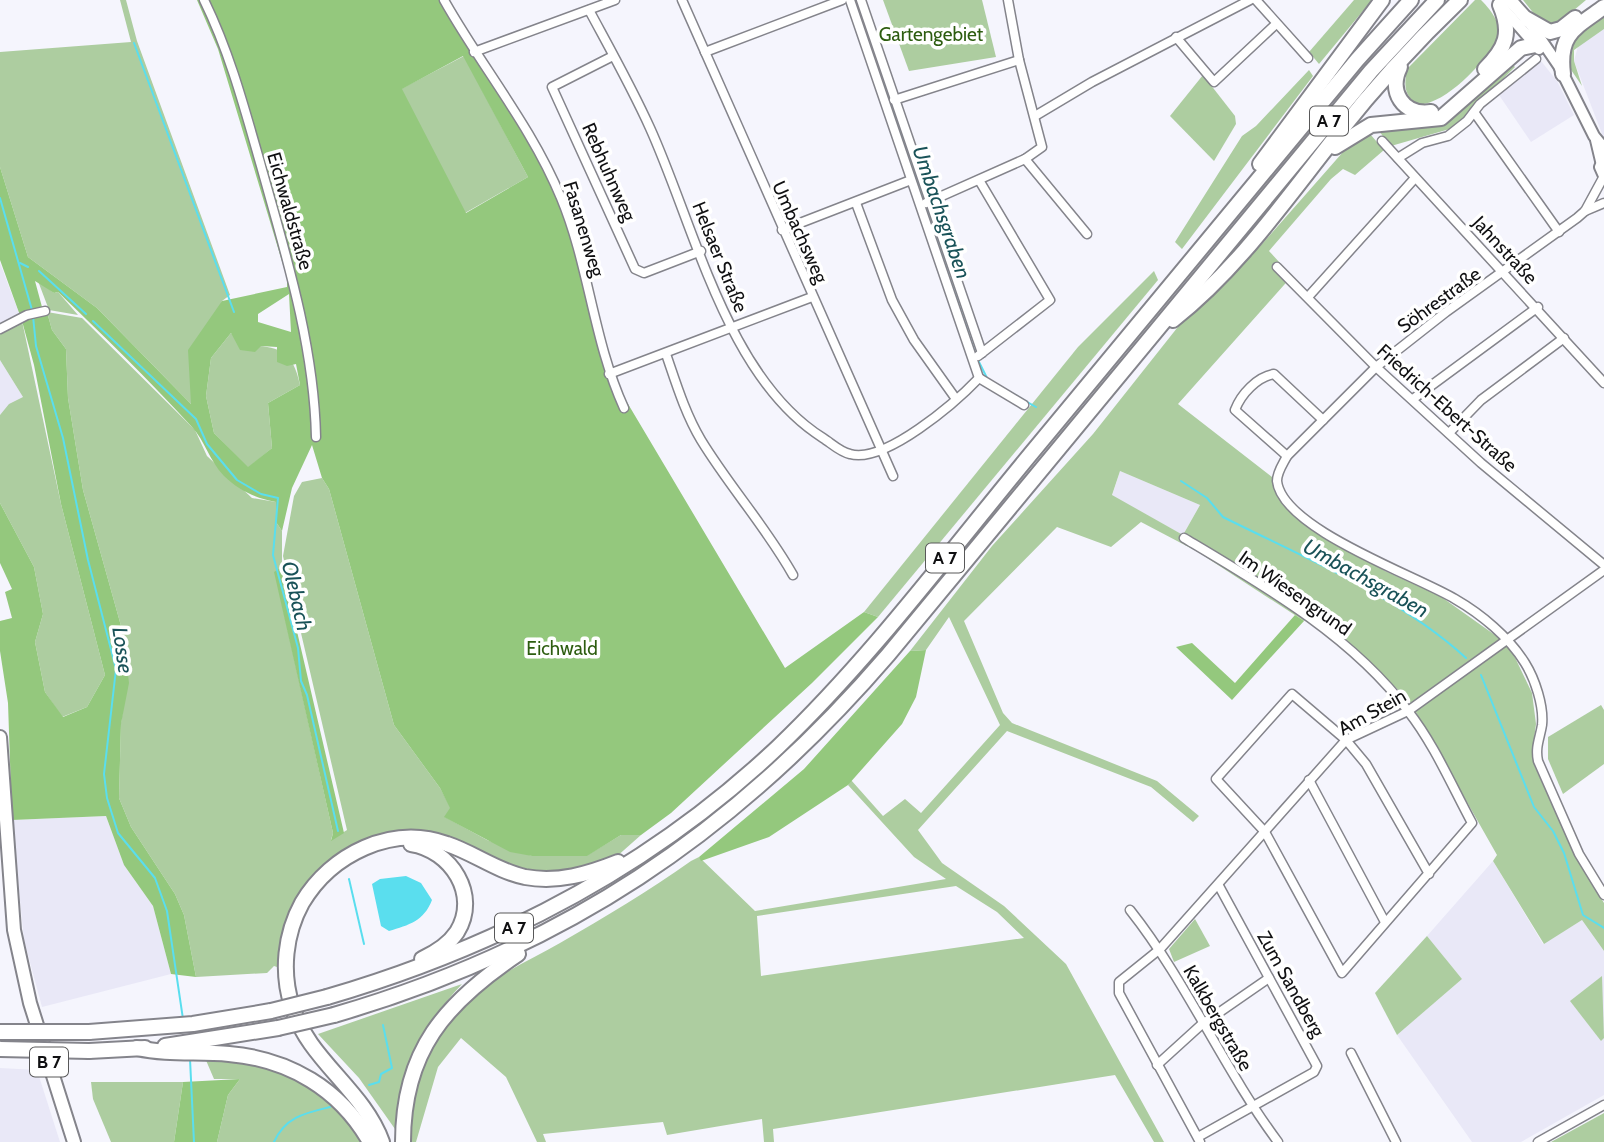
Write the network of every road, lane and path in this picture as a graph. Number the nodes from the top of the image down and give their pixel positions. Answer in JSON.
{"nodes":[{"id":1,"x":204,"y":0,"type":"edge"},
{"id":2,"x":444,"y":0,"type":"edge"},
{"id":3,"x":615,"y":0,"type":"edge"},
{"id":4,"x":682,"y":0,"type":"edge"},
{"id":5,"x":842,"y":0,"type":"edge"},
{"id":6,"x":850,"y":0,"type":"edge"},
{"id":7,"x":862,"y":0,"type":"edge"},
{"id":8,"x":1008,"y":0,"type":"edge"},
{"id":9,"x":1250,"y":0,"type":"edge"},
{"id":10,"x":1256,"y":0,"type":"edge"},
{"id":11,"x":1382,"y":0,"type":"edge"},
{"id":12,"x":1411,"y":0,"type":"edge"},
{"id":13,"x":1437,"y":0,"type":"edge"},
{"id":14,"x":1460,"y":0,"type":"edge"},
{"id":15,"x":1598,"y":0,"type":"edge"},
{"id":16,"x":1501,"y":2,"type":"edge"},
{"id":17,"x":1604,"y":7,"type":"edge"},
{"id":18,"x":589,"y":10,"type":"junction"},
{"id":19,"x":1527,"y":19,"type":"junction"},
{"id":20,"x":1276,"y":24,"type":"junction"},
{"id":21,"x":1176,"y":37,"type":"junction"},
{"id":22,"x":474,"y":52,"type":"junction"},
{"id":23,"x":705,"y":52,"type":"junction"},
{"id":24,"x":1536,"y":52,"type":"junction"},
{"id":25,"x":613,"y":56,"type":"junction"},
{"id":26,"x":1405,"y":57,"type":"junction"},
{"id":27,"x":1308,"y":58,"type":"dead end"},
{"id":28,"x":1019,"y":60,"type":"junction"},
{"id":29,"x":1565,"y":79,"type":"junction"},
{"id":30,"x":894,"y":100,"type":"junction"},
{"id":31,"x":1474,"y":112,"type":"junction"},
{"id":32,"x":1035,"y":116,"type":"junction"},
{"id":33,"x":1382,"y":141,"type":"dead end"},
{"id":34,"x":1601,"y":143,"type":"edge"},
{"id":35,"x":1398,"y":158,"type":"junction"},
{"id":36,"x":1026,"y":159,"type":"junction"},
{"id":37,"x":1603,"y":160,"type":"edge"},
{"id":38,"x":1308,"y":172,"type":"junction"},
{"id":39,"x":1604,"y":176,"type":"edge"},
{"id":40,"x":1415,"y":178,"type":"junction"},
{"id":41,"x":911,"y":180,"type":"junction"},
{"id":42,"x":979,"y":180,"type":"junction"},
{"id":43,"x":856,"y":203,"type":"junction"},
{"id":44,"x":1604,"y":203,"type":"edge"},
{"id":45,"x":925,"y":204,"type":"junction"},
{"id":46,"x":1585,"y":211,"type":"junction"},
{"id":47,"x":782,"y":230,"type":"junction"},
{"id":48,"x":1559,"y":232,"type":"junction"},
{"id":49,"x":1087,"y":234,"type":"dead end"},
{"id":50,"x":1212,"y":235,"type":"junction"},
{"id":51,"x":701,"y":251,"type":"junction"},
{"id":52,"x":1277,"y":267,"type":"dead end"},
{"id":53,"x":1505,"y":272,"type":"junction"},
{"id":54,"x":812,"y":297,"type":"junction"},
{"id":55,"x":1308,"y":297,"type":"junction"},
{"id":56,"x":1538,"y":307,"type":"junction"},
{"id":57,"x":45,"y":311,"type":"dead end"},
{"id":58,"x":0,"y":329,"type":"edge"},
{"id":59,"x":732,"y":329,"type":"junction"},
{"id":60,"x":1153,"y":335,"type":"junction"},
{"id":61,"x":1564,"y":338,"type":"junction"},
{"id":62,"x":666,"y":354,"type":"junction"},
{"id":63,"x":977,"y":356,"type":"junction"},
{"id":64,"x":1376,"y":367,"type":"junction"},
{"id":65,"x":609,"y":374,"type":"junction"},
{"id":66,"x":979,"y":378,"type":"junction"},
{"id":67,"x":1604,"y":383,"type":"edge"},
{"id":68,"x":956,"y":399,"type":"junction"},
{"id":69,"x":1413,"y":399,"type":"junction"},
{"id":70,"x":1024,"y":405,"type":"dead end"},
{"id":71,"x":624,"y":408,"type":"dead end"},
{"id":72,"x":1323,"y":419,"type":"junction"},
{"id":73,"x":1449,"y":433,"type":"junction"},
{"id":74,"x":316,"y":437,"type":"dead end"},
{"id":75,"x":881,"y":448,"type":"junction"},
{"id":76,"x":1287,"y":456,"type":"junction"},
{"id":77,"x":894,"y":475,"type":"dead end"},
{"id":78,"x":1184,"y":538,"type":"dead end"},
{"id":79,"x":1604,"y":568,"type":"edge"},
{"id":80,"x":793,"y":575,"type":"dead end"},
{"id":81,"x":1508,"y":642,"type":"junction"},
{"id":82,"x":1408,"y":711,"type":"junction"},
{"id":83,"x":0,"y":737,"type":"edge"},
{"id":84,"x":1346,"y":740,"type":"junction"},
{"id":85,"x":1309,"y":780,"type":"junction"},
{"id":86,"x":1265,"y":832,"type":"junction"},
{"id":87,"x":647,"y":851,"type":"junction"},
{"id":88,"x":1429,"y":874,"type":"junction"},
{"id":89,"x":1219,"y":886,"type":"junction"},
{"id":90,"x":1604,"y":895,"type":"edge"},
{"id":91,"x":1130,"y":910,"type":"dead end"},
{"id":92,"x":565,"y":922,"type":"junction"},
{"id":93,"x":1385,"y":922,"type":"junction"},
{"id":94,"x":1160,"y":949,"type":"junction"},
{"id":95,"x":1269,"y":978,"type":"junction"},
{"id":96,"x":371,"y":984,"type":"junction"},
{"id":97,"x":1202,"y":1024,"type":"junction"},
{"id":98,"x":0,"y":1032,"type":"edge"},
{"id":99,"x":0,"y":1049,"type":"edge"},
{"id":100,"x":159,"y":1050,"type":"junction"},
{"id":101,"x":1351,"y":1053,"type":"dead end"},
{"id":102,"x":1157,"y":1065,"type":"junction"},
{"id":103,"x":1604,"y":1105,"type":"edge"},
{"id":104,"x":1252,"y":1107,"type":"junction"},
{"id":105,"x":1199,"y":1140,"type":"edge"},
{"id":106,"x":77,"y":1142,"type":"edge"},
{"id":107,"x":370,"y":1142,"type":"edge"},
{"id":108,"x":382,"y":1142,"type":"edge"},
{"id":109,"x":388,"y":1142,"type":"edge"},
{"id":110,"x":403,"y":1142,"type":"edge"},
{"id":111,"x":1279,"y":1142,"type":"edge"},
{"id":112,"x":1396,"y":1142,"type":"edge"},
{"id":113,"x":1538,"y":1142,"type":"edge"}],
"edges":[{"from":1,"to":74,"type":"street","name":"Eichwaldstraße"},
{"from":2,"to":22,"type":"street","name":"Fasanenweg"},
{"from":3,"to":18,"type":"street"},
{"from":4,"to":23,"type":"street","name":"Umbachsweg"},
{"from":5,"to":23,"type":"street"},
{"from":6,"to":41,"type":"street"},
{"from":7,"to":30,"type":"street"},
{"from":8,"to":28,"type":"street"},
{"from":9,"to":21,"type":"street"},
{"from":10,"to":20,"type":"street"},
{"from":11,"to":50,"type":"highway"},
{"from":12,"to":50,"type":"highway","number":"A 7"},
{"from":13,"to":60,"type":"highway","number":"A 7"},
{"from":14,"to":26,"type":"highway"},
{"from":15,"to":19,"type":"highway"},
{"from":16,"to":19,"type":"main road"},
{"from":16,"to":24,"type":"main road"},
{"from":16,"to":26,"type":"highway"},
{"from":17,"to":29,"type":"highway"},
{"from":18,"to":22,"type":"street"},
{"from":18,"to":25,"type":"street","name":"Helsaer Straße"},
{"from":19,"to":29,"type":"main road"},
{"from":20,"to":21,"type":"street"},
{"from":20,"to":27,"type":"street"},
{"from":21,"to":32,"type":"street"},
{"from":22,"to":65,"type":"street","name":"Fasanenweg"},
{"from":23,"to":47,"type":"street","name":"Umbachsweg"},
{"from":24,"to":29,"type":"main road"},
{"from":24,"to":31,"type":"street"},
{"from":24,"to":38,"type":"highway"},
{"from":25,"to":51,"type":"street","name":"Helsaer Straße"},
{"from":25,"to":51,"type":"street","name":"Rebhuhnweg"},
{"from":26,"to":38,"type":"highway"},
{"from":28,"to":30,"type":"street"},
{"from":28,"to":32,"type":"street"},
{"from":29,"to":34,"type":"main road"},
{"from":30,"to":45,"type":"street"},
{"from":31,"to":35,"type":"street"},
{"from":31,"to":48,"type":"street"},
{"from":32,"to":36,"type":"street"},
{"from":33,"to":35,"type":"street","name":"Jahnstraße"},
{"from":34,"to":37,"type":"main road"},
{"from":35,"to":40,"type":"street","name":"Jahnstraße"},
{"from":36,"to":42,"type":"street"},
{"from":36,"to":49,"type":"street"},
{"from":37,"to":39,"type":"main road"},
{"from":38,"to":60,"type":"highway"},
{"from":39,"to":46,"type":"street","name":"Söhrestraße"},
{"from":40,"to":53,"type":"street","name":"Jahnstraße"},
{"from":40,"to":55,"type":"street"},
{"from":41,"to":43,"type":"street"},
{"from":41,"to":45,"type":"street"},
{"from":42,"to":45,"type":"street"},
{"from":42,"to":63,"type":"street"},
{"from":43,"to":47,"type":"street"},
{"from":43,"to":68,"type":"street"},
{"from":44,"to":46,"type":"street","name":"Söhrestraße"},
{"from":45,"to":63,"type":"street"},
{"from":46,"to":48,"type":"street","name":"Söhrestraße"},
{"from":47,"to":54,"type":"street","name":"Umbachsweg"},
{"from":48,"to":53,"type":"street","name":"Söhrestraße"},
{"from":50,"to":87,"type":"highway","number":"A 7"},
{"from":51,"to":59,"type":"street","name":"Helsaer Straße"},
{"from":52,"to":55,"type":"street","name":"Friedrich-Ebert-Straße"},
{"from":53,"to":56,"type":"street","name":"Jahnstraße"},
{"from":53,"to":64,"type":"street","name":"Söhrestraße"},
{"from":54,"to":59,"type":"street"},
{"from":54,"to":75,"type":"street","name":"Umbachsweg"},
{"from":55,"to":64,"type":"street","name":"Friedrich-Ebert-Straße"},
{"from":56,"to":61,"type":"street","name":"Jahnstraße"},
{"from":56,"to":69,"type":"street"},
{"from":57,"to":58,"type":"street"},
{"from":59,"to":62,"type":"street"},
{"from":59,"to":75,"type":"street","name":"Helsaer Straße"},
{"from":60,"to":92,"type":"highway","number":"A 7"},
{"from":61,"to":67,"type":"street","name":"Jahnstraße"},
{"from":61,"to":73,"type":"street"},
{"from":62,"to":65,"type":"street"},
{"from":62,"to":80,"type":"street"},
{"from":63,"to":66,"type":"street"},
{"from":64,"to":69,"type":"street","name":"Friedrich-Ebert-Straße"},
{"from":64,"to":72,"type":"street","name":"Söhrestraße"},
{"from":65,"to":71,"type":"street","name":"Fasanenweg"},
{"from":66,"to":68,"type":"street","name":"Helsaer Straße"},
{"from":66,"to":70,"type":"street"},
{"from":68,"to":75,"type":"street","name":"Helsaer Straße"},
{"from":69,"to":73,"type":"street","name":"Friedrich-Ebert-Straße"},
{"from":72,"to":76,"type":"street","name":"Söhrestraße"},
{"from":72,"to":76,"type":"street"},
{"from":73,"to":79,"type":"street","name":"Friedrich-Ebert-Straße"},
{"from":75,"to":77,"type":"street","name":"Umbachsweg"},
{"from":76,"to":81,"type":"street"},
{"from":78,"to":82,"type":"street","name":"Im Wiesengrund"},
{"from":79,"to":81,"type":"street","name":"Am Stein"},
{"from":81,"to":82,"type":"street","name":"Am Stein"},
{"from":81,"to":90,"type":"street"},
{"from":82,"to":84,"type":"street","name":"Am Stein"},
{"from":82,"to":88,"type":"street","name":"Im Wiesengrund"},
{"from":83,"to":106,"type":"main road","number":"B 7"},
{"from":84,"to":85,"type":"street","name":"Am Stein"},
{"from":84,"to":86,"type":"street"},
{"from":84,"to":88,"type":"street"},
{"from":85,"to":86,"type":"street","name":"Am Stein"},
{"from":85,"to":93,"type":"street"},
{"from":86,"to":89,"type":"street","name":"Am Stein"},
{"from":86,"to":93,"type":"street"},
{"from":87,"to":96,"type":"highway","number":"A 7"},
{"from":87,"to":108,"type":"highway"},
{"from":88,"to":93,"type":"street"},
{"from":89,"to":94,"type":"street","name":"Am Stein"},
{"from":89,"to":95,"type":"street","name":"Zum Sandberg"},
{"from":91,"to":94,"type":"street","name":"Kalkbergstraße"},
{"from":92,"to":100,"type":"highway","number":"A 7","bridge":true},
{"from":92,"to":110,"type":"highway"},
{"from":94,"to":97,"type":"street","name":"Kalkbergstraße"},
{"from":94,"to":102,"type":"street","name":"Am Stein"},
{"from":95,"to":97,"type":"street"},
{"from":95,"to":104,"type":"street","name":"Zum Sandberg"},
{"from":96,"to":98,"type":"highway","number":"A 7","bridge":true},
{"from":96,"to":109,"type":"highway"},
{"from":97,"to":102,"type":"street"},
{"from":97,"to":104,"type":"street","name":"Kalkbergstraße"},
{"from":99,"to":100,"type":"highway","number":"A 7","bridge":true},
{"from":100,"to":107,"type":"highway"},
{"from":101,"to":112,"type":"street"},
{"from":102,"to":105,"type":"street"},
{"from":103,"to":113,"type":"street"},
{"from":104,"to":105,"type":"street"},
{"from":104,"to":111,"type":"street","name":"Kalkbergstraße"}]}
